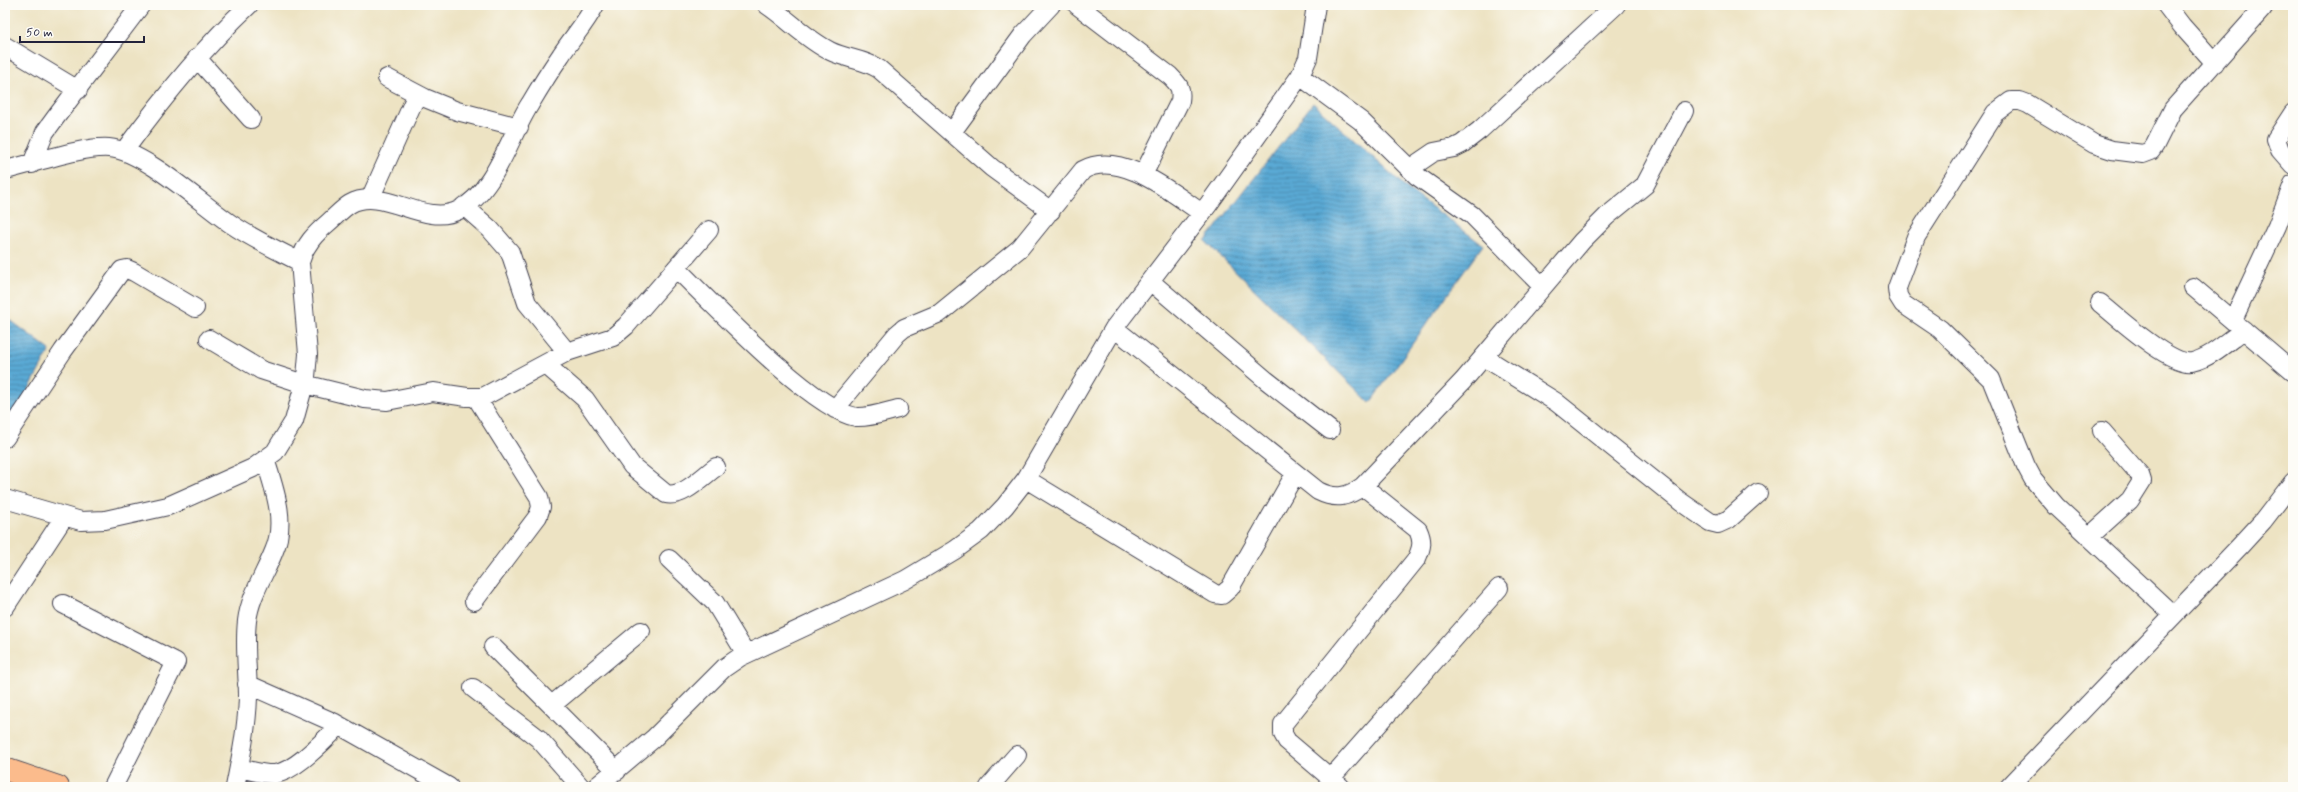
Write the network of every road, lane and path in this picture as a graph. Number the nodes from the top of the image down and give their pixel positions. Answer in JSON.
{"nodes":[{"id":1,"x":141,"y":5,"type":"edge"},
{"id":2,"x":250,"y":5,"type":"edge"},
{"id":3,"x":595,"y":5,"type":"edge"},
{"id":4,"x":767,"y":5,"type":"edge"},
{"id":5,"x":1051,"y":5,"type":"edge"},
{"id":6,"x":1077,"y":5,"type":"edge"},
{"id":7,"x":1316,"y":5,"type":"edge"},
{"id":8,"x":1616,"y":5,"type":"edge"},
{"id":9,"x":2166,"y":5,"type":"edge"},
{"id":10,"x":2263,"y":8,"type":"dead end"},
{"id":11,"x":5,"y":46,"type":"edge"},
{"id":12,"x":197,"y":58,"type":"junction"},
{"id":13,"x":2215,"y":63,"type":"junction"},
{"id":14,"x":1300,"y":76,"type":"junction"},
{"id":15,"x":387,"y":78,"type":"dead end"},
{"id":16,"x":78,"y":90,"type":"junction"},
{"id":17,"x":417,"y":94,"type":"junction"},
{"id":18,"x":1684,"y":111,"type":"dead end"},
{"id":19,"x":2293,"y":113,"type":"edge"},
{"id":20,"x":251,"y":119,"type":"dead end"},
{"id":21,"x":518,"y":127,"type":"junction"},
{"id":22,"x":952,"y":132,"type":"junction"},
{"id":23,"x":124,"y":151,"type":"junction"},
{"id":24,"x":32,"y":164,"type":"junction"},
{"id":25,"x":2293,"y":165,"type":"edge"},
{"id":26,"x":1409,"y":169,"type":"junction"},
{"id":27,"x":5,"y":170,"type":"edge"},
{"id":28,"x":1143,"y":175,"type":"junction"},
{"id":29,"x":2293,"y":184,"type":"edge"},
{"id":30,"x":370,"y":200,"type":"junction"},
{"id":31,"x":464,"y":206,"type":"junction"},
{"id":32,"x":1051,"y":211,"type":"junction"},
{"id":33,"x":1202,"y":213,"type":"junction"},
{"id":34,"x":709,"y":230,"type":"dead end"},
{"id":35,"x":300,"y":262,"type":"junction"},
{"id":36,"x":676,"y":268,"type":"junction"},
{"id":37,"x":1150,"y":281,"type":"junction"},
{"id":38,"x":1543,"y":287,"type":"junction"},
{"id":39,"x":2193,"y":287,"type":"dead end"},
{"id":40,"x":2100,"y":304,"type":"dead end"},
{"id":41,"x":195,"y":308,"type":"dead end"},
{"id":42,"x":2239,"y":325,"type":"junction"},
{"id":43,"x":1114,"y":328,"type":"junction"},
{"id":44,"x":209,"y":339,"type":"dead end"},
{"id":45,"x":567,"y":352,"type":"junction"},
{"id":46,"x":1484,"y":357,"type":"junction"},
{"id":47,"x":544,"y":364,"type":"junction"},
{"id":48,"x":2293,"y":372,"type":"edge"},
{"id":49,"x":304,"y":384,"type":"junction"},
{"id":50,"x":476,"y":397,"type":"junction"},
{"id":51,"x":836,"y":409,"type":"junction"},
{"id":52,"x":898,"y":409,"type":"dead end"},
{"id":53,"x":1330,"y":430,"type":"dead end"},
{"id":54,"x":2102,"y":430,"type":"dead end"},
{"id":55,"x":5,"y":438,"type":"edge"},
{"id":56,"x":265,"y":459,"type":"junction"},
{"id":57,"x":716,"y":467,"type":"dead end"},
{"id":58,"x":1295,"y":474,"type":"junction"},
{"id":59,"x":1026,"y":479,"type":"junction"},
{"id":60,"x":2293,"y":482,"type":"edge"},
{"id":61,"x":1363,"y":486,"type":"junction"},
{"id":62,"x":1758,"y":493,"type":"dead end"},
{"id":63,"x":5,"y":499,"type":"edge"},
{"id":64,"x":64,"y":517,"type":"junction"},
{"id":65,"x":2089,"y":537,"type":"junction"},
{"id":66,"x":669,"y":559,"type":"dead end"},
{"id":67,"x":1499,"y":588,"type":"dead end"},
{"id":68,"x":474,"y":601,"type":"dead end"},
{"id":69,"x":63,"y":604,"type":"dead end"},
{"id":70,"x":5,"y":607,"type":"edge"},
{"id":71,"x":2173,"y":615,"type":"junction"},
{"id":72,"x":641,"y":631,"type":"dead end"},
{"id":73,"x":493,"y":646,"type":"dead end"},
{"id":74,"x":746,"y":654,"type":"junction"},
{"id":75,"x":247,"y":684,"type":"junction"},
{"id":76,"x":473,"y":688,"type":"dead end"},
{"id":77,"x":552,"y":705,"type":"junction"},
{"id":78,"x":339,"y":726,"type":"junction"},
{"id":79,"x":1017,"y":755,"type":"dead end"},
{"id":80,"x":239,"y":768,"type":"junction"},
{"id":81,"x":5,"y":769,"type":"edge"},
{"id":82,"x":617,"y":771,"type":"junction"},
{"id":83,"x":1336,"y":782,"type":"edge"},
{"id":84,"x":58,"y":787,"type":"edge"},
{"id":85,"x":112,"y":787,"type":"edge"},
{"id":86,"x":235,"y":787,"type":"edge"},
{"id":87,"x":449,"y":787,"type":"edge"},
{"id":88,"x":581,"y":787,"type":"edge"},
{"id":89,"x":596,"y":787,"type":"edge"},
{"id":90,"x":989,"y":787,"type":"edge"},
{"id":91,"x":2009,"y":787,"type":"edge"}],
"edges":[{"from":1,"to":16,"type":"street"},
{"from":2,"to":12,"type":"street"},
{"from":3,"to":21,"type":"street"},
{"from":4,"to":22,"type":"street"},
{"from":5,"to":22,"type":"street"},
{"from":6,"to":28,"type":"street"},
{"from":7,"to":14,"type":"street"},
{"from":8,"to":26,"type":"street"},
{"from":9,"to":13,"type":"street"},
{"from":10,"to":13,"type":"street"},
{"from":11,"to":16,"type":"street"},
{"from":12,"to":20,"type":"street"},
{"from":12,"to":23,"type":"street"},
{"from":13,"to":65,"type":"street"},
{"from":14,"to":26,"type":"street"},
{"from":14,"to":33,"type":"street"},
{"from":15,"to":17,"type":"street"},
{"from":16,"to":24,"type":"street"},
{"from":17,"to":21,"type":"street"},
{"from":17,"to":30,"type":"street"},
{"from":18,"to":38,"type":"street"},
{"from":19,"to":25,"type":"street"},
{"from":21,"to":31,"type":"street"},
{"from":22,"to":32,"type":"street"},
{"from":23,"to":24,"type":"street"},
{"from":23,"to":35,"type":"street"},
{"from":24,"to":27,"type":"street"},
{"from":26,"to":38,"type":"street"},
{"from":28,"to":32,"type":"street"},
{"from":28,"to":33,"type":"street"},
{"from":29,"to":42,"type":"street"},
{"from":30,"to":31,"type":"street"},
{"from":30,"to":35,"type":"street"},
{"from":31,"to":45,"type":"street"},
{"from":32,"to":51,"type":"street"},
{"from":33,"to":37,"type":"street"},
{"from":34,"to":36,"type":"street"},
{"from":35,"to":49,"type":"street"},
{"from":36,"to":45,"type":"street"},
{"from":36,"to":51,"type":"street"},
{"from":37,"to":43,"type":"street"},
{"from":37,"to":53,"type":"street"},
{"from":38,"to":46,"type":"street"},
{"from":39,"to":42,"type":"street"},
{"from":40,"to":42,"type":"street"},
{"from":41,"to":55,"type":"street"},
{"from":42,"to":48,"type":"street"},
{"from":43,"to":58,"type":"street"},
{"from":43,"to":59,"type":"street"},
{"from":44,"to":49,"type":"street"},
{"from":45,"to":47,"type":"street"},
{"from":46,"to":61,"type":"street"},
{"from":46,"to":62,"type":"street"},
{"from":47,"to":50,"type":"street"},
{"from":47,"to":57,"type":"street"},
{"from":49,"to":50,"type":"street"},
{"from":49,"to":56,"type":"street"},
{"from":50,"to":68,"type":"street"},
{"from":51,"to":52,"type":"street"},
{"from":54,"to":65,"type":"street"},
{"from":56,"to":64,"type":"street"},
{"from":56,"to":75,"type":"street"},
{"from":58,"to":59,"type":"street"},
{"from":58,"to":61,"type":"street"},
{"from":59,"to":74,"type":"street"},
{"from":60,"to":71,"type":"street"},
{"from":61,"to":83,"type":"street"},
{"from":63,"to":64,"type":"street"},
{"from":64,"to":70,"type":"street"},
{"from":65,"to":71,"type":"street"},
{"from":66,"to":74,"type":"street"},
{"from":67,"to":83,"type":"street"},
{"from":69,"to":85,"type":"street"},
{"from":71,"to":91,"type":"street"},
{"from":72,"to":77,"type":"street"},
{"from":73,"to":77,"type":"street"},
{"from":74,"to":82,"type":"street"},
{"from":75,"to":78,"type":"street"},
{"from":75,"to":80,"type":"street"},
{"from":76,"to":88,"type":"street"},
{"from":77,"to":82,"type":"street"},
{"from":78,"to":80,"type":"street"},
{"from":78,"to":87,"type":"street"},
{"from":79,"to":90,"type":"street"},
{"from":80,"to":86,"type":"street"},
{"from":81,"to":84,"type":"main road"},
{"from":82,"to":89,"type":"street"}]}
